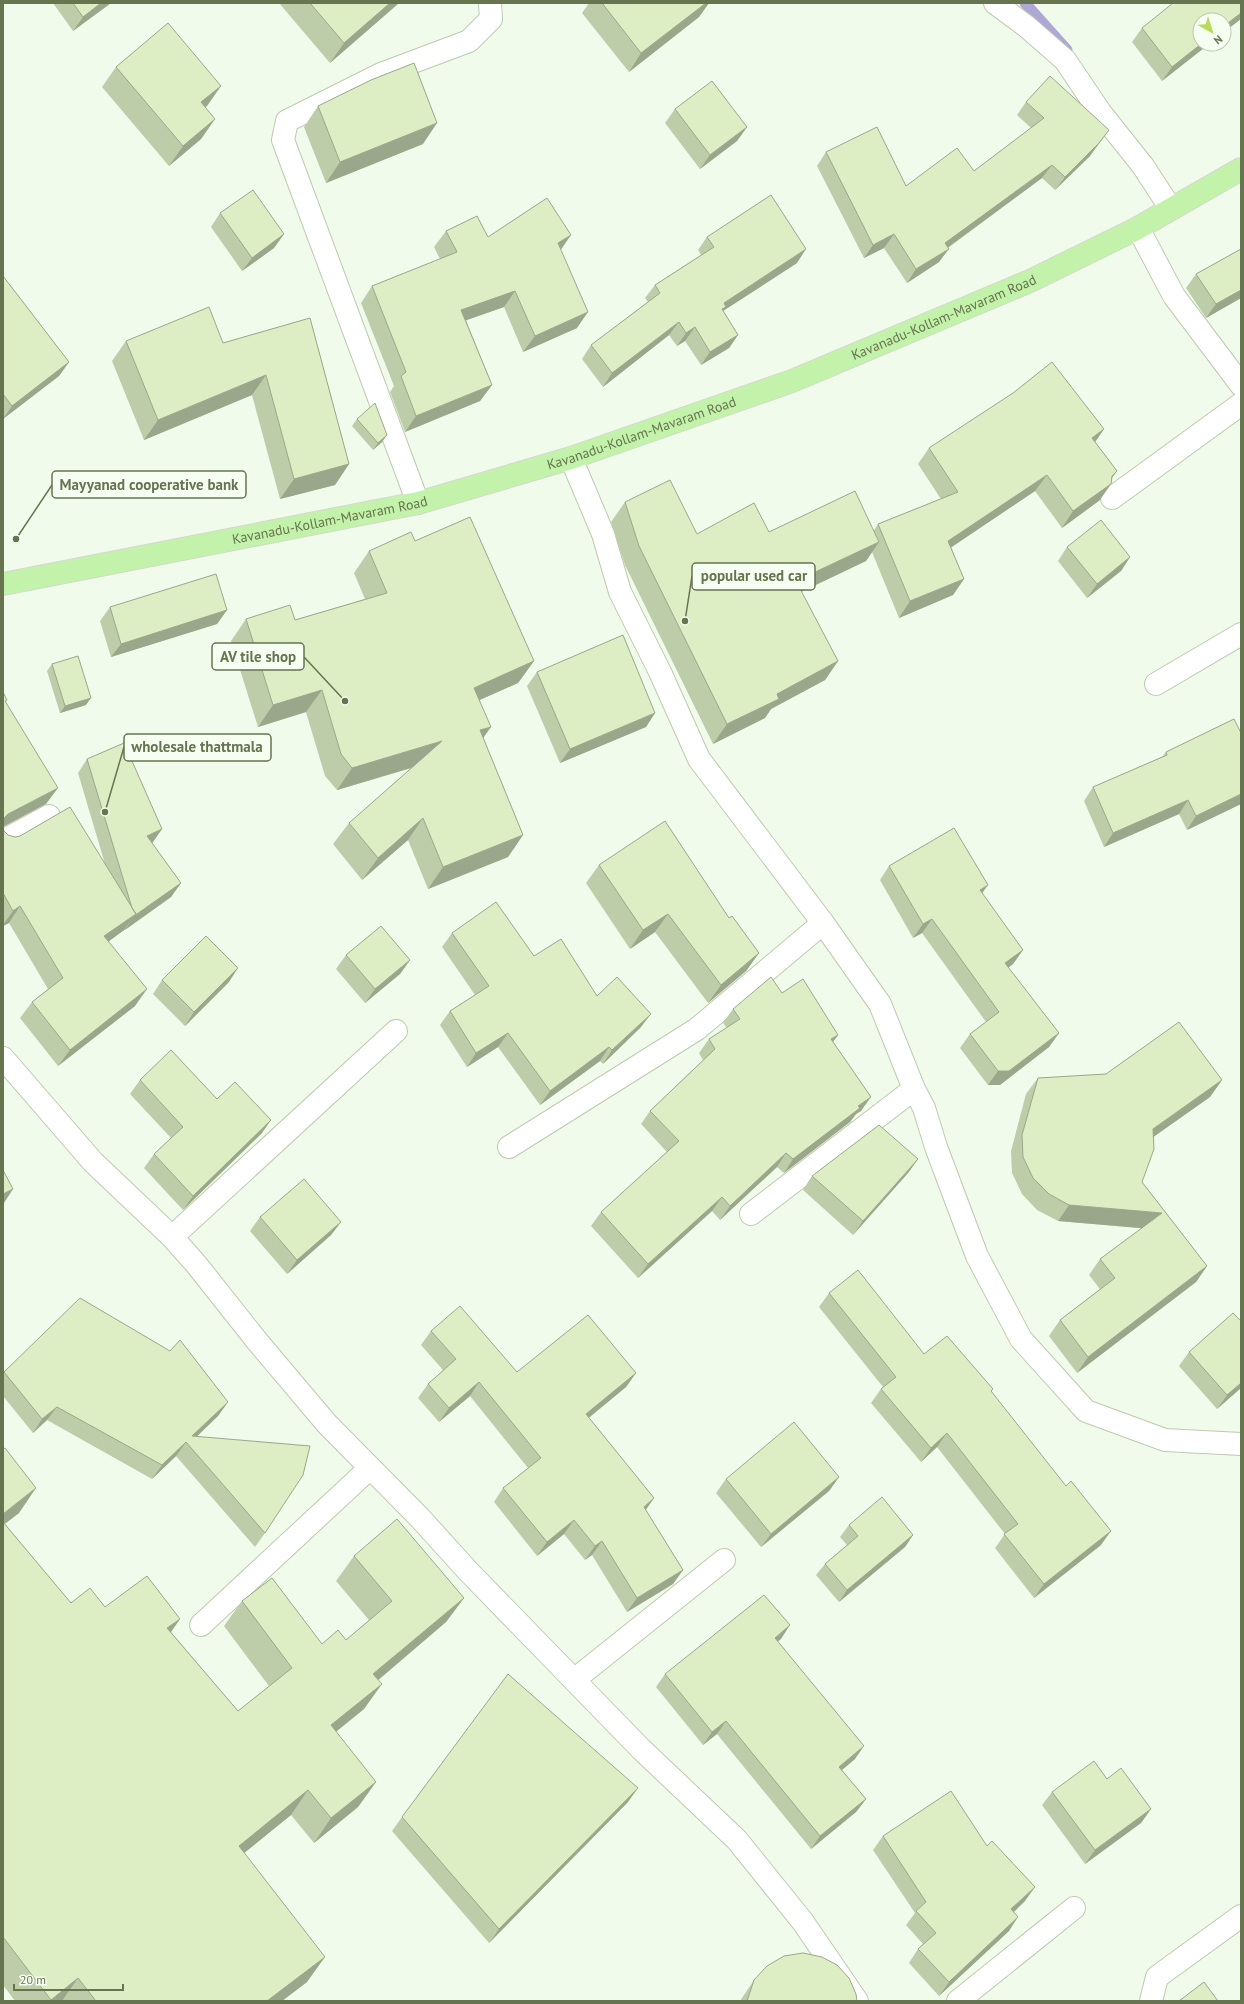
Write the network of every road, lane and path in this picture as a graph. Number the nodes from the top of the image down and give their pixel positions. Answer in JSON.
{"nodes":[{"id":1,"x":490,"y":3,"type":"edge"},
{"id":2,"x":995,"y":3,"type":"edge"},
{"id":3,"x":1241,"y":169,"type":"edge"},
{"id":4,"x":1170,"y":209,"type":"junction"},
{"id":5,"x":1138,"y":228,"type":"junction"},
{"id":6,"x":1241,"y":385,"type":"edge"},
{"id":7,"x":1241,"y":404,"type":"edge"},
{"id":8,"x":571,"y":458,"type":"junction"},
{"id":9,"x":1112,"y":498,"type":"edge"},
{"id":10,"x":418,"y":503,"type":"junction"},
{"id":11,"x":3,"y":584,"type":"edge"},
{"id":12,"x":1241,"y":634,"type":"edge"},
{"id":13,"x":1156,"y":684,"type":"dead end"},
{"id":14,"x":49,"y":816,"type":"dead end"},
{"id":15,"x":3,"y":841,"type":"edge"},
{"id":16,"x":823,"y":923,"type":"junction"},
{"id":17,"x":396,"y":1031,"type":"dead end"},
{"id":18,"x":3,"y":1058,"type":"edge"},
{"id":19,"x":914,"y":1089,"type":"junction"},
{"id":20,"x":509,"y":1147,"type":"dead end"},
{"id":21,"x":751,"y":1214,"type":"dead end"},
{"id":22,"x":172,"y":1237,"type":"junction"},
{"id":23,"x":1241,"y":1444,"type":"edge"},
{"id":24,"x":369,"y":1468,"type":"junction"},
{"id":25,"x":724,"y":1560,"type":"dead end"},
{"id":26,"x":201,"y":1625,"type":"dead end"},
{"id":27,"x":574,"y":1680,"type":"junction"},
{"id":28,"x":1074,"y":1908,"type":"dead end"},
{"id":29,"x":1241,"y":1916,"type":"edge"},
{"id":30,"x":857,"y":2001,"type":"edge"},
{"id":31,"x":958,"y":2001,"type":"edge"},
{"id":32,"x":1151,"y":2001,"type":"edge"}],
"edges":[{"from":1,"to":10,"type":"street"},
{"from":2,"to":4,"type":"street"},
{"from":3,"to":4,"type":"main road","name":"Kavanadu-Kollam-Mavaram Road"},
{"from":4,"to":5,"type":"main road","name":"Kavanadu-Kollam-Mavaram Road"},
{"from":5,"to":6,"type":"street"},
{"from":5,"to":8,"type":"main road","name":"Kavanadu-Kollam-Mavaram Road"},
{"from":7,"to":9,"type":"street"},
{"from":8,"to":10,"type":"main road","name":"Kavanadu-Kollam-Mavaram Road"},
{"from":8,"to":16,"type":"street"},
{"from":10,"to":11,"type":"main road","name":"Kavanadu-Kollam-Mavaram Road"},
{"from":12,"to":13,"type":"street"},
{"from":14,"to":15,"type":"street"},
{"from":16,"to":19,"type":"street"},
{"from":16,"to":20,"type":"street"},
{"from":17,"to":22,"type":"street"},
{"from":18,"to":22,"type":"street"},
{"from":19,"to":21,"type":"street"},
{"from":19,"to":23,"type":"street"},
{"from":22,"to":24,"type":"street"},
{"from":24,"to":26,"type":"street"},
{"from":24,"to":27,"type":"street"},
{"from":25,"to":27,"type":"street"},
{"from":27,"to":30,"type":"street"},
{"from":28,"to":31,"type":"street"},
{"from":29,"to":32,"type":"street"}]}
